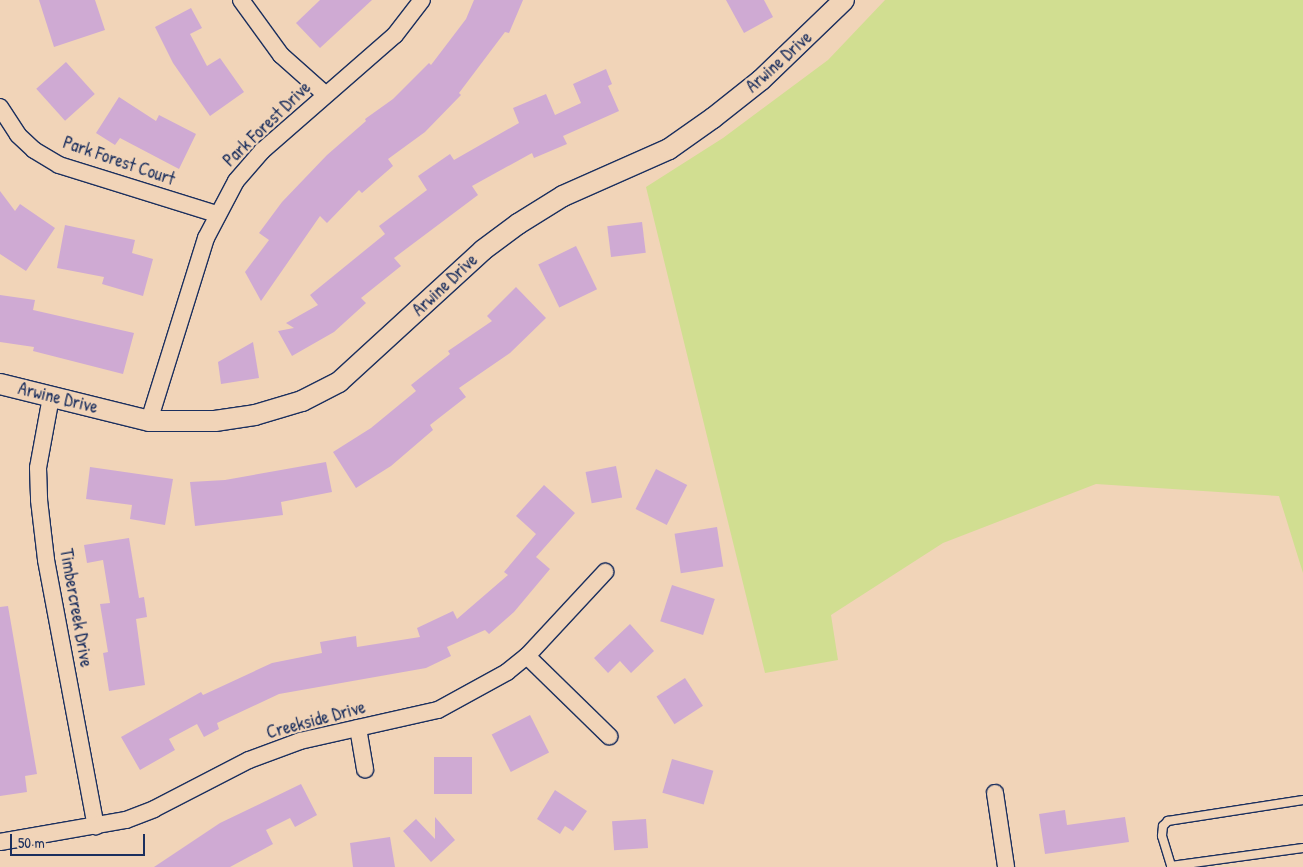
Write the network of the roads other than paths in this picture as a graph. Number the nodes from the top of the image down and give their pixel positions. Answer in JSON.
{"nodes":[{"id":1,"x":241,"y":0,"type":"edge"},
{"id":2,"x":422,"y":0,"type":"edge"},
{"id":3,"x":844,"y":0,"type":"edge"},
{"id":4,"x":325,"y":94,"type":"junction"},
{"id":5,"x":0,"y":107,"type":"edge"},
{"id":6,"x":216,"y":214,"type":"junction"},
{"id":7,"x":0,"y":384,"type":"edge"},
{"id":8,"x":50,"y":396,"type":"junction"},
{"id":9,"x":149,"y":421,"type":"junction"},
{"id":10,"x":605,"y":572,"type":"dead end"},
{"id":11,"x":527,"y":656,"type":"junction"},
{"id":12,"x":358,"y":728,"type":"junction"},
{"id":13,"x":609,"y":736,"type":"dead end"},
{"id":14,"x":365,"y":769,"type":"dead end"},
{"id":15,"x":995,"y":793,"type":"dead end"},
{"id":16,"x":1303,"y":800,"type":"edge"},
{"id":17,"x":96,"y":826,"type":"junction"},
{"id":18,"x":0,"y":842,"type":"edge"},
{"id":19,"x":1303,"y":848,"type":"edge"},
{"id":20,"x":1006,"y":867,"type":"edge"}],
"edges":[{"from":1,"to":4,"type":"street"},
{"from":2,"to":4,"type":"street","name":"Park Forest Drive"},
{"from":3,"to":9,"type":"street","name":"Arwine Drive"},
{"from":4,"to":6,"type":"street","name":"Park Forest Drive"},
{"from":5,"to":6,"type":"street","name":"Park Forest Court"},
{"from":6,"to":9,"type":"street","name":"Park Forest Drive"},
{"from":7,"to":8,"type":"street","name":"Arwine Drive"},
{"from":8,"to":9,"type":"street","name":"Arwine Drive"},
{"from":8,"to":17,"type":"street","name":"Timbercreek Drive"},
{"from":10,"to":11,"type":"street","name":"Creekside Drive"},
{"from":11,"to":12,"type":"street","name":"Creekside Drive"},
{"from":11,"to":13,"type":"street"},
{"from":12,"to":14,"type":"street"},
{"from":12,"to":17,"type":"street","name":"Creekside Drive"},
{"from":15,"to":20,"type":"street"},
{"from":16,"to":19,"type":"lane"},
{"from":17,"to":18,"type":"street","name":"Creekside Drive"}]}
